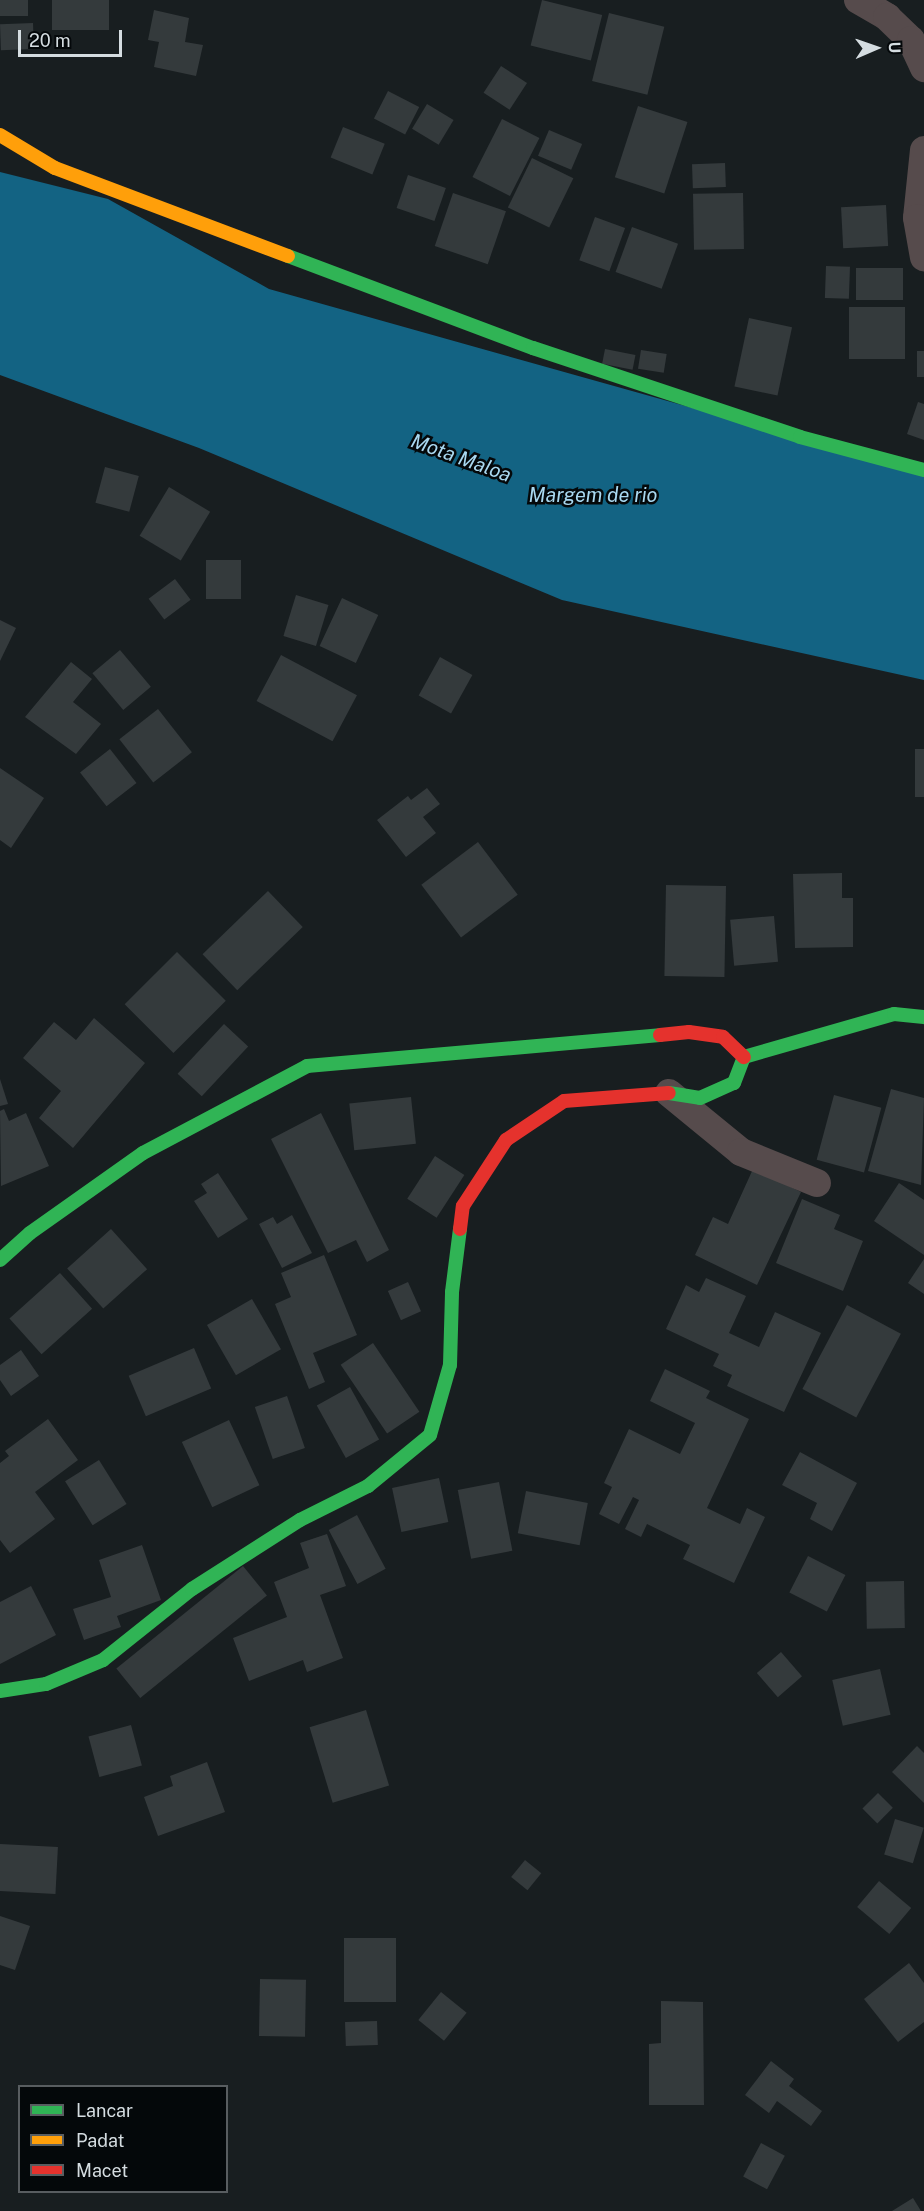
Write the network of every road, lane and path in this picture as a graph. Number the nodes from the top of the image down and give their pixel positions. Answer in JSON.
{"nodes":[{"id":1,"x":858,"y":0,"type":"edge"},
{"id":2,"x":924,"y":68,"type":"edge"},
{"id":3,"x":0,"y":135,"type":"edge"},
{"id":4,"x":924,"y":150,"type":"edge"},
{"id":5,"x":924,"y":257,"type":"edge"},
{"id":6,"x":924,"y":470,"type":"edge"},
{"id":7,"x":924,"y":1017,"type":"edge"},
{"id":8,"x":744,"y":1057,"type":"junction"},
{"id":9,"x":669,"y":1093,"type":"junction"},
{"id":10,"x":817,"y":1183,"type":"dead end"},
{"id":11,"x":0,"y":1260,"type":"edge"},
{"id":12,"x":0,"y":1691,"type":"edge"}],
"edges":[{"from":1,"to":2,"type":"street"},
{"from":3,"to":6,"type":"street"},
{"from":4,"to":5,"type":"street"},
{"from":7,"to":8,"type":"street"},
{"from":8,"to":9,"type":"street"},
{"from":8,"to":11,"type":"street"},
{"from":9,"to":10,"type":"street"},
{"from":9,"to":12,"type":"street"}]}
